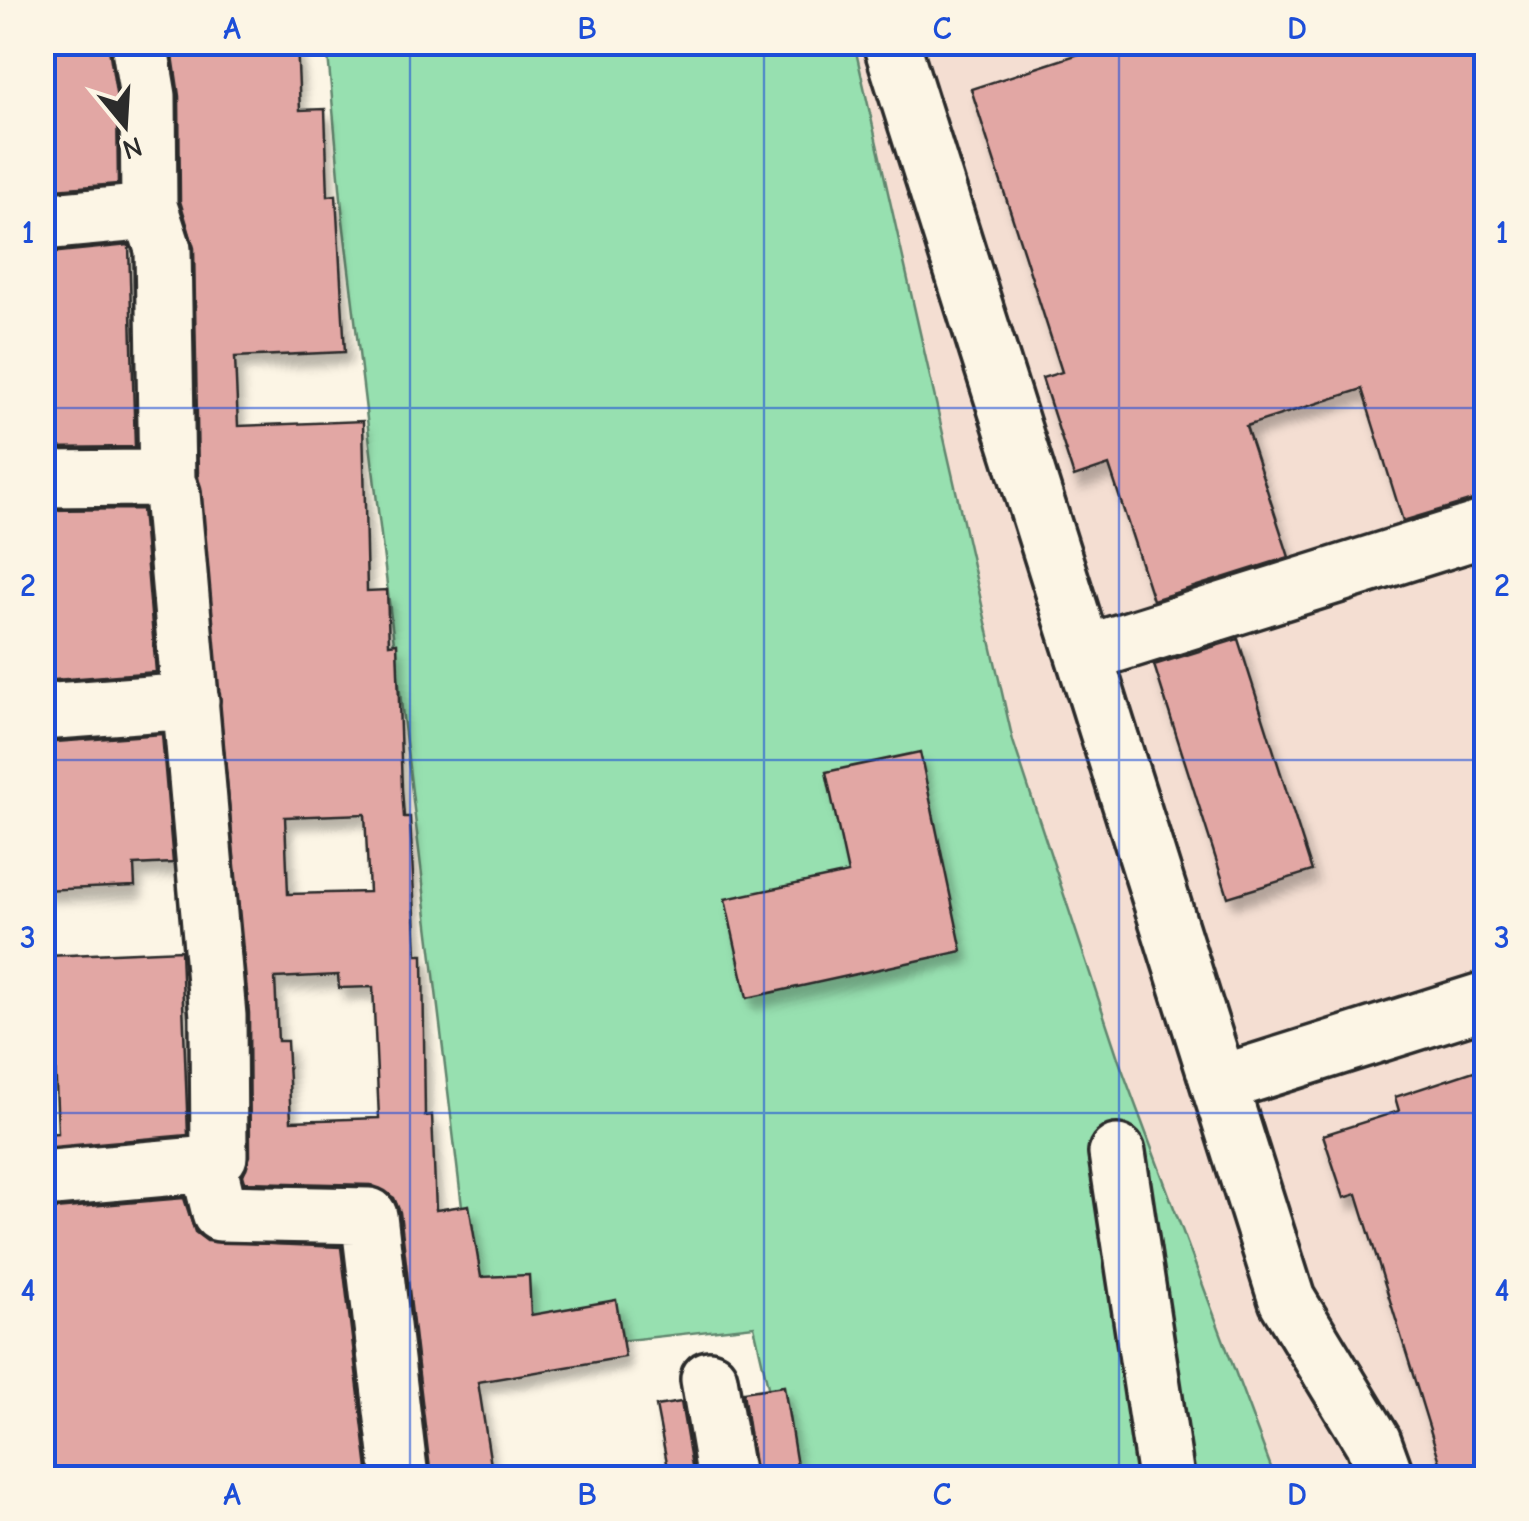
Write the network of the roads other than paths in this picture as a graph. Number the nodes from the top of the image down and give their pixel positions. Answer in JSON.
{"nodes":[{"id":1,"x":139,"y":42,"type":"edge"},
{"id":2,"x":891,"y":42,"type":"edge"},
{"id":3,"x":148,"y":206,"type":"junction"},
{"id":4,"x":42,"y":222,"type":"edge"},
{"id":5,"x":42,"y":479,"type":"edge"},
{"id":6,"x":167,"y":482,"type":"junction"},
{"id":7,"x":1486,"y":528,"type":"edge"},
{"id":8,"x":1084,"y":654,"type":"junction"},
{"id":9,"x":191,"y":701,"type":"junction"},
{"id":10,"x":42,"y":712,"type":"edge"},
{"id":11,"x":1486,"y":1000,"type":"edge"},
{"id":12,"x":1220,"y":1084,"type":"junction"},
{"id":13,"x":1117,"y":1154,"type":"dead end"},
{"id":14,"x":208,"y":1164,"type":"junction"},
{"id":15,"x":42,"y":1179,"type":"edge"},
{"id":16,"x":709,"y":1379,"type":"dead end"},
{"id":17,"x":400,"y":1478,"type":"edge"},
{"id":18,"x":726,"y":1478,"type":"edge"},
{"id":19,"x":1166,"y":1478,"type":"edge"},
{"id":20,"x":1386,"y":1478,"type":"edge"}],
"edges":[{"from":1,"to":3,"type":"street"},
{"from":2,"to":8,"type":"street"},
{"from":3,"to":4,"type":"street"},
{"from":3,"to":6,"type":"street"},
{"from":5,"to":6,"type":"street"},
{"from":6,"to":9,"type":"street"},
{"from":7,"to":8,"type":"street"},
{"from":8,"to":12,"type":"street"},
{"from":9,"to":10,"type":"street"},
{"from":9,"to":14,"type":"street"},
{"from":11,"to":12,"type":"street"},
{"from":12,"to":20,"type":"street"},
{"from":13,"to":19,"type":"street"},
{"from":14,"to":15,"type":"street"},
{"from":14,"to":17,"type":"street"},
{"from":16,"to":18,"type":"street"}]}
